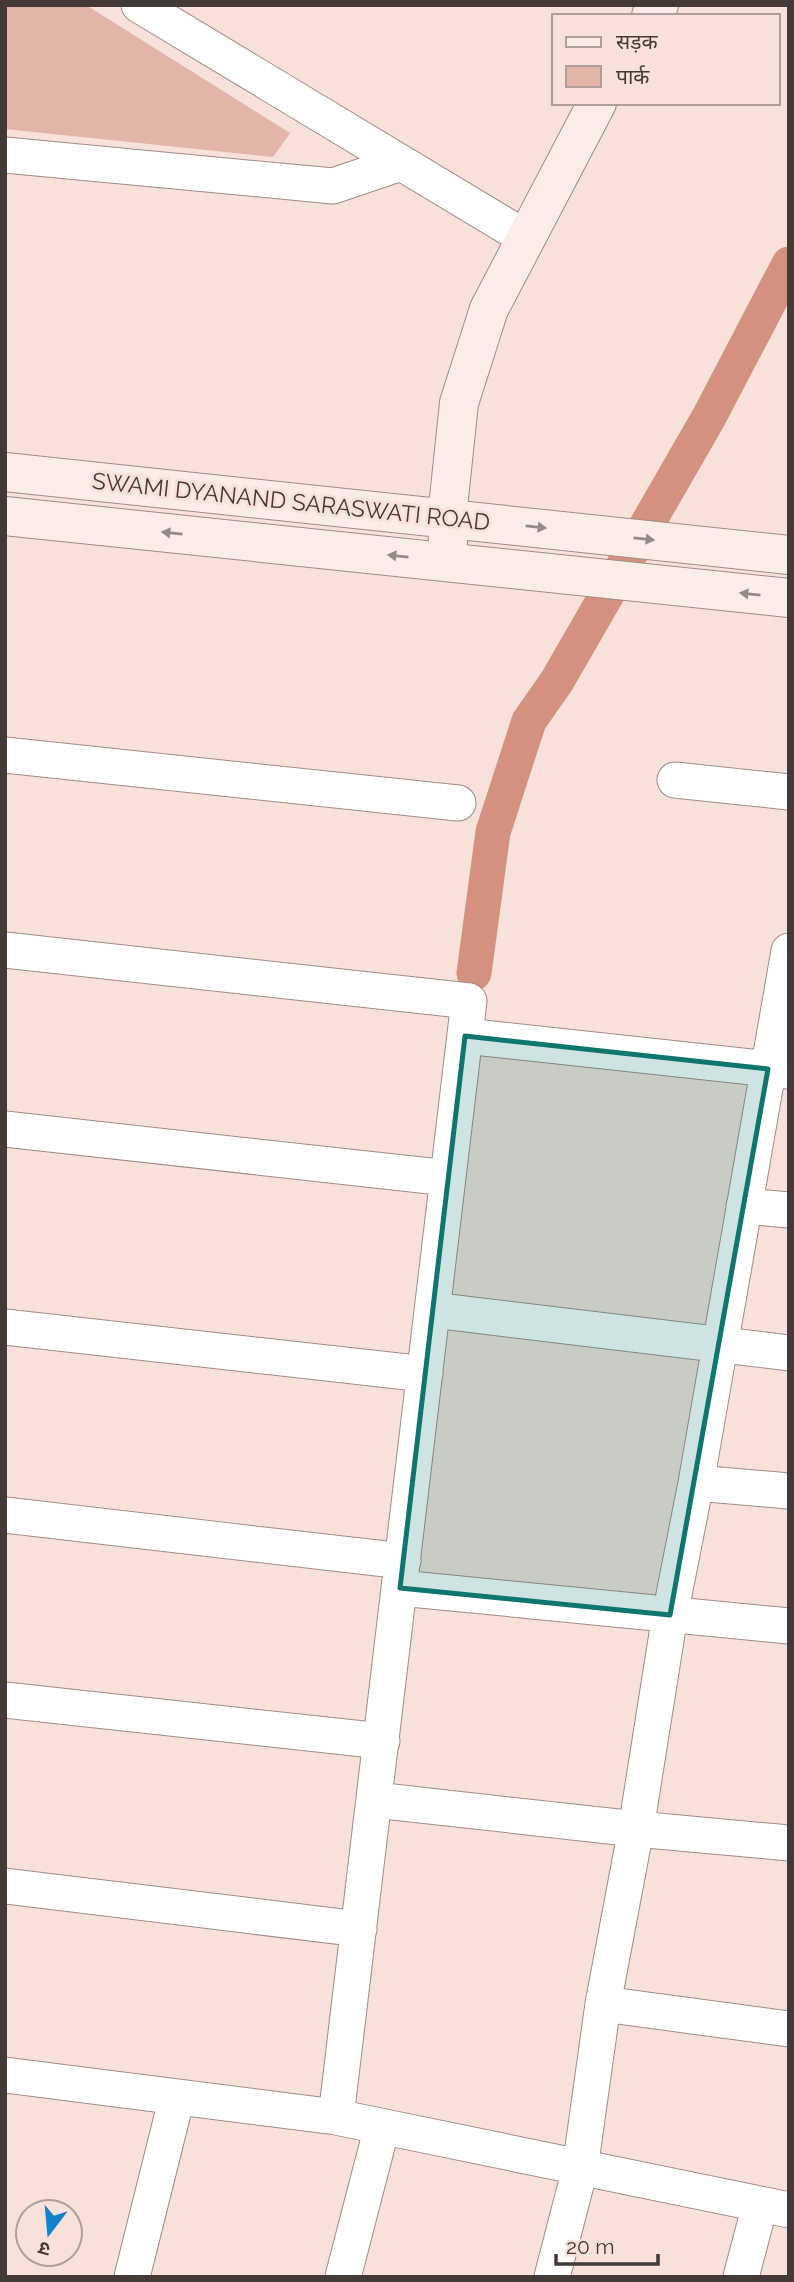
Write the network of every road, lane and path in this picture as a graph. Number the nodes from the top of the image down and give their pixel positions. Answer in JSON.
{"nodes":[{"id":1,"x":139,"y":5,"type":"edge"},
{"id":2,"x":596,"y":105,"type":"edge"},
{"id":3,"x":5,"y":155,"type":"edge"},
{"id":4,"x":401,"y":163,"type":"junction"},
{"id":5,"x":526,"y":238,"type":"junction"},
{"id":6,"x":5,"y":472,"type":"edge"},
{"id":7,"x":5,"y":516,"type":"edge"},
{"id":8,"x":447,"y":517,"type":"junction"},
{"id":9,"x":789,"y":555,"type":"edge"},
{"id":10,"x":449,"y":562,"type":"junction"},
{"id":11,"x":789,"y":598,"type":"edge"},
{"id":12,"x":5,"y":755,"type":"edge"},
{"id":13,"x":675,"y":779,"type":"dead end"},
{"id":14,"x":789,"y":792,"type":"edge"},
{"id":15,"x":458,"y":803,"type":"dead end"},
{"id":16,"x":5,"y":950,"type":"edge"},
{"id":17,"x":789,"y":951,"type":"edge"},
{"id":18,"x":465,"y":1036,"type":"junction"},
{"id":19,"x":778,"y":1070,"type":"edge"},
{"id":20,"x":5,"y":1129,"type":"edge"},
{"id":21,"x":448,"y":1178,"type":"junction"},
{"id":22,"x":744,"y":1206,"type":"junction"},
{"id":23,"x":789,"y":1210,"type":"edge"},
{"id":24,"x":433,"y":1310,"type":"junction"},
{"id":25,"x":5,"y":1327,"type":"edge"},
{"id":26,"x":720,"y":1346,"type":"junction"},
{"id":27,"x":789,"y":1353,"type":"edge"},
{"id":28,"x":425,"y":1374,"type":"junction"},
{"id":29,"x":696,"y":1483,"type":"junction"},
{"id":30,"x":789,"y":1491,"type":"edge"},
{"id":31,"x":5,"y":1515,"type":"edge"},
{"id":32,"x":401,"y":1574,"type":"junction"},
{"id":33,"x":670,"y":1615,"type":"junction"},
{"id":34,"x":789,"y":1626,"type":"edge"},
{"id":35,"x":5,"y":1700,"type":"edge"},
{"id":36,"x":382,"y":1741,"type":"junction"},
{"id":37,"x":375,"y":1800,"type":"junction"},
{"id":38,"x":636,"y":1829,"type":"junction"},
{"id":39,"x":789,"y":1843,"type":"edge"},
{"id":40,"x":5,"y":1886,"type":"edge"},
{"id":41,"x":359,"y":1929,"type":"junction"},
{"id":42,"x":603,"y":2004,"type":"junction"},
{"id":43,"x":789,"y":2029,"type":"edge"},
{"id":44,"x":5,"y":2075,"type":"edge"},
{"id":45,"x":177,"y":2097,"type":"junction"},
{"id":46,"x":336,"y":2117,"type":"junction"},
{"id":47,"x":382,"y":2127,"type":"junction"},
{"id":48,"x":580,"y":2169,"type":"junction"},
{"id":49,"x":774,"y":2208,"type":"edge"},
{"id":50,"x":132,"y":2277,"type":"edge"},
{"id":51,"x":343,"y":2277,"type":"edge"},
{"id":52,"x":552,"y":2277,"type":"edge"},
{"id":53,"x":741,"y":2277,"type":"edge"}],
"edges":[{"from":1,"to":4,"type":"street"},
{"from":2,"to":5,"type":"street"},
{"from":3,"to":4,"type":"street"},
{"from":4,"to":5,"type":"street"},
{"from":5,"to":8,"type":"street"},
{"from":6,"to":8,"type":"street","name":"SWAMI DYANAND SARASWATI ROAD"},
{"from":10,"to":7,"type":"street","one_way":true},
{"from":8,"to":9,"type":"street","name":"SWAMI DYANAND SARASWATI ROAD","one_way":true},
{"from":8,"to":10,"type":"street"},
{"from":11,"to":10,"type":"street","one_way":true},
{"from":12,"to":15,"type":"street"},
{"from":13,"to":14,"type":"street"},
{"from":16,"to":18,"type":"street"},
{"from":17,"to":19,"type":"street"},
{"from":18,"to":19,"type":"street"},
{"from":18,"to":21,"type":"street"},
{"from":19,"to":22,"type":"street"},
{"from":20,"to":21,"type":"street"},
{"from":21,"to":24,"type":"street"},
{"from":22,"to":23,"type":"street"},
{"from":22,"to":26,"type":"street"},
{"from":24,"to":26,"type":"street"},
{"from":24,"to":28,"type":"street"},
{"from":25,"to":28,"type":"street"},
{"from":26,"to":27,"type":"street"},
{"from":26,"to":29,"type":"street"},
{"from":28,"to":32,"type":"street"},
{"from":29,"to":30,"type":"street"},
{"from":29,"to":33,"type":"street"},
{"from":31,"to":32,"type":"street"},
{"from":32,"to":33,"type":"street"},
{"from":32,"to":36,"type":"street"},
{"from":33,"to":34,"type":"street"},
{"from":33,"to":38,"type":"street"},
{"from":35,"to":36,"type":"street"},
{"from":36,"to":37,"type":"street"},
{"from":37,"to":38,"type":"street"},
{"from":37,"to":41,"type":"street"},
{"from":38,"to":39,"type":"street"},
{"from":38,"to":42,"type":"street"},
{"from":40,"to":41,"type":"street"},
{"from":41,"to":46,"type":"street"},
{"from":42,"to":43,"type":"street"},
{"from":42,"to":48,"type":"street"},
{"from":44,"to":45,"type":"street"},
{"from":45,"to":46,"type":"street"},
{"from":45,"to":50,"type":"street"},
{"from":46,"to":47,"type":"street"},
{"from":47,"to":48,"type":"street"},
{"from":47,"to":51,"type":"street"},
{"from":48,"to":49,"type":"street"},
{"from":48,"to":52,"type":"street"},
{"from":49,"to":53,"type":"street"}]}
